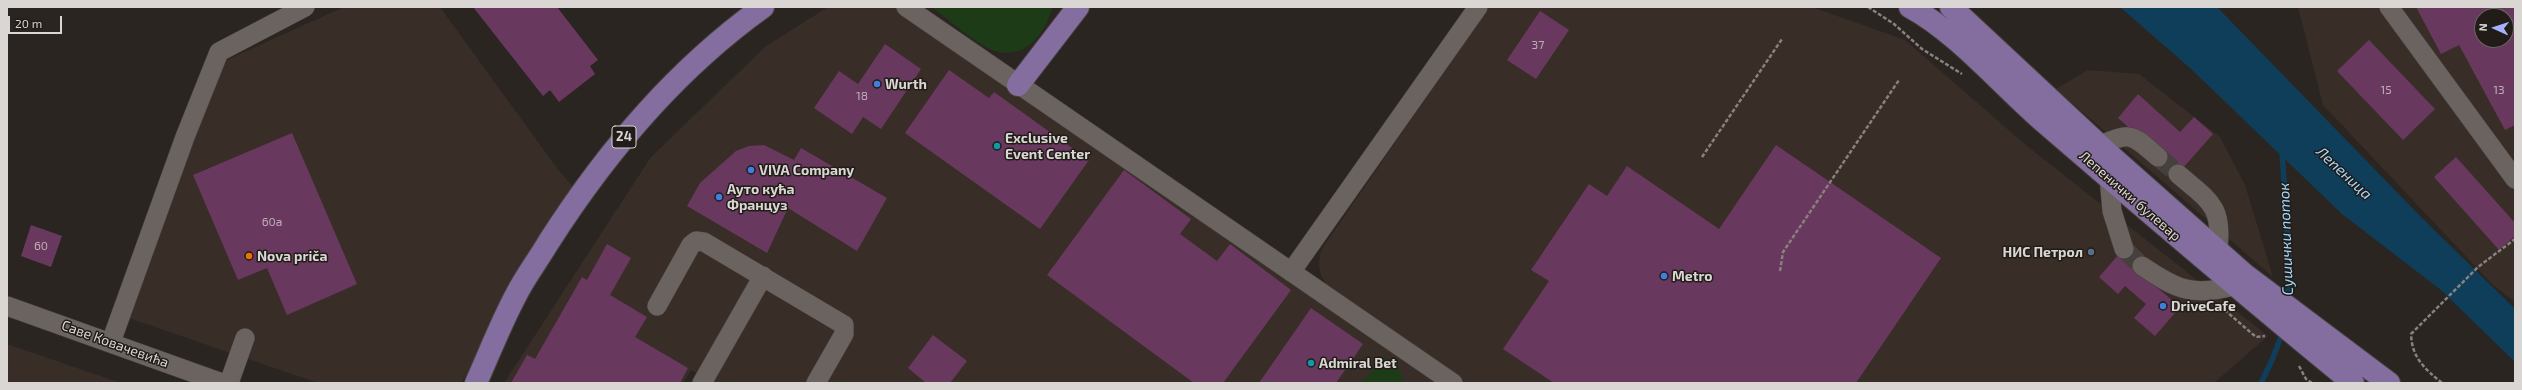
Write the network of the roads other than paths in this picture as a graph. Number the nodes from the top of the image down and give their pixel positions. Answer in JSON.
{"nodes":[{"id":1,"x":305,"y":7,"type":"edge"},
{"id":2,"x":763,"y":7,"type":"edge"},
{"id":3,"x":906,"y":7,"type":"edge"},
{"id":4,"x":1078,"y":7,"type":"edge"},
{"id":5,"x":1478,"y":7,"type":"edge"},
{"id":6,"x":1910,"y":7,"type":"edge"},
{"id":7,"x":1951,"y":7,"type":"edge"},
{"id":8,"x":2389,"y":7,"type":"edge"},
{"id":9,"x":1064,"y":17,"type":"edge"},
{"id":10,"x":1018,"y":85,"type":"junction"},
{"id":11,"x":2100,"y":145,"type":"junction"},
{"id":12,"x":2158,"y":158,"type":"tunnel mouth"},
{"id":13,"x":2178,"y":174,"type":"tunnel mouth"},
{"id":14,"x":2109,"y":178,"type":"junction"},
{"id":15,"x":2515,"y":179,"type":"edge"},
{"id":16,"x":2124,"y":249,"type":"tunnel mouth"},
{"id":17,"x":2218,"y":249,"type":"junction"},
{"id":18,"x":2142,"y":266,"type":"tunnel mouth"},
{"id":19,"x":1291,"y":272,"type":"junction"},
{"id":20,"x":763,"y":276,"type":"junction"},
{"id":21,"x":2233,"y":286,"type":"junction"},
{"id":22,"x":7,"y":306,"type":"edge"},
{"id":23,"x":657,"y":306,"type":"dead end"},
{"id":24,"x":245,"y":338,"type":"dead end"},
{"id":25,"x":111,"y":342,"type":"junction"},
{"id":26,"x":222,"y":383,"type":"edge"},
{"id":27,"x":229,"y":383,"type":"edge"},
{"id":28,"x":476,"y":383,"type":"edge"},
{"id":29,"x":702,"y":383,"type":"edge"},
{"id":30,"x":816,"y":383,"type":"edge"},
{"id":31,"x":1453,"y":383,"type":"edge"},
{"id":32,"x":2353,"y":383,"type":"edge"},
{"id":33,"x":2389,"y":383,"type":"edge"}],
"edges":[{"from":1,"to":25,"type":"street"},
{"from":2,"to":28,"type":"main road","number":"24"},
{"from":3,"to":10,"type":"street"},
{"from":4,"to":9,"type":"main road"},
{"from":5,"to":19,"type":"street"},
{"from":6,"to":14,"type":"main road","name":"Лепенички булевар"},
{"from":7,"to":11,"type":"main road","name":"Лепенички булевар"},
{"from":8,"to":15,"type":"street"},
{"from":9,"to":10,"type":"main road"},
{"from":10,"to":19,"type":"street"},
{"from":11,"to":12,"type":"street"},
{"from":11,"to":17,"type":"main road","name":"Лепенички булевар"},
{"from":13,"to":17,"type":"street"},
{"from":14,"to":16,"type":"street"},
{"from":14,"to":21,"type":"main road","name":"Лепенички булевар"},
{"from":17,"to":33,"type":"main road","name":"Лепенички булевар"},
{"from":18,"to":21,"type":"street"},
{"from":19,"to":31,"type":"street"},
{"from":20,"to":23,"type":"street"},
{"from":20,"to":29,"type":"street"},
{"from":20,"to":30,"type":"street"},
{"from":21,"to":32,"type":"main road","name":"Лепенички булевар"},
{"from":22,"to":25,"type":"street","name":"Саве Ковачевића"},
{"from":24,"to":27,"type":"street"},
{"from":25,"to":26,"type":"street","name":"Саве Ковачевића"}]}
